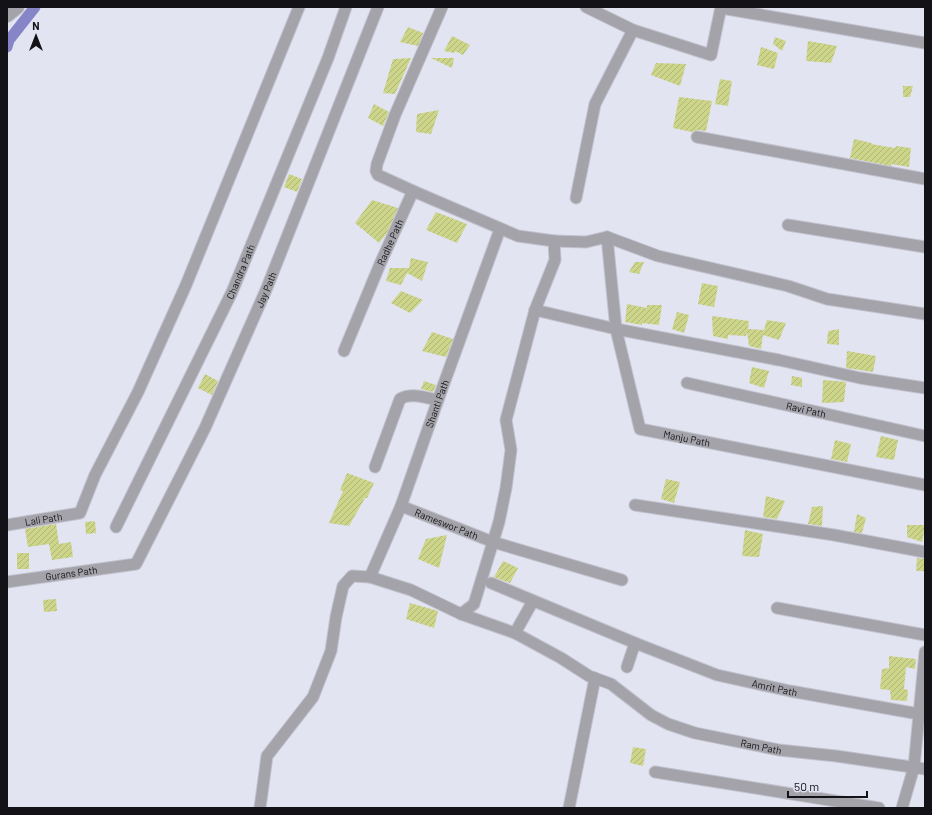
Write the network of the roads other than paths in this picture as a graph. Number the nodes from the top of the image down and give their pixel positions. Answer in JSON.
{"nodes":[{"id":1,"x":17,"y":7,"type":"edge"},
{"id":2,"x":299,"y":7,"type":"edge"},
{"id":3,"x":346,"y":7,"type":"edge"},
{"id":4,"x":378,"y":7,"type":"edge"},
{"id":5,"x":442,"y":7,"type":"edge"},
{"id":6,"x":586,"y":7,"type":"edge"},
{"id":7,"x":721,"y":7,"type":"edge"},
{"id":8,"x":7,"y":15,"type":"edge"},
{"id":9,"x":633,"y":30,"type":"junction"},
{"id":10,"x":925,"y":43,"type":"edge"},
{"id":11,"x":697,"y":137,"type":"dead end"},
{"id":12,"x":925,"y":179,"type":"edge"},
{"id":13,"x":413,"y":191,"type":"junction"},
{"id":14,"x":576,"y":198,"type":"dead end"},
{"id":15,"x":788,"y":225,"type":"dead end"},
{"id":16,"x":500,"y":229,"type":"junction"},
{"id":17,"x":607,"y":237,"type":"junction"},
{"id":18,"x":554,"y":241,"type":"junction"},
{"id":19,"x":925,"y":247,"type":"edge"},
{"id":20,"x":535,"y":310,"type":"junction"},
{"id":21,"x":925,"y":314,"type":"edge"},
{"id":22,"x":616,"y":329,"type":"junction"},
{"id":23,"x":344,"y":351,"type":"dead end"},
{"id":24,"x":687,"y":383,"type":"dead end"},
{"id":25,"x":925,"y":388,"type":"edge"},
{"id":26,"x":438,"y":400,"type":"junction"},
{"id":27,"x":925,"y":436,"type":"edge"},
{"id":28,"x":375,"y":467,"type":"dead end"},
{"id":29,"x":925,"y":485,"type":"edge"},
{"id":30,"x":635,"y":504,"type":"dead end"},
{"id":31,"x":401,"y":506,"type":"junction"},
{"id":32,"x":7,"y":525,"type":"edge"},
{"id":33,"x":116,"y":527,"type":"dead end"},
{"id":34,"x":493,"y":542,"type":"junction"},
{"id":35,"x":925,"y":552,"type":"edge"},
{"id":36,"x":136,"y":564,"type":"joint"},
{"id":37,"x":370,"y":577,"type":"junction"},
{"id":38,"x":622,"y":580,"type":"dead end"},
{"id":39,"x":7,"y":582,"type":"edge"},
{"id":40,"x":491,"y":584,"type":"dead end"},
{"id":41,"x":533,"y":601,"type":"junction"},
{"id":42,"x":777,"y":608,"type":"dead end"},
{"id":43,"x":461,"y":614,"type":"junction"},
{"id":44,"x":515,"y":633,"type":"junction"},
{"id":45,"x":925,"y":635,"type":"edge"},
{"id":46,"x":634,"y":643,"type":"junction"},
{"id":47,"x":925,"y":652,"type":"edge"},
{"id":48,"x":627,"y":668,"type":"dead end"},
{"id":49,"x":595,"y":678,"type":"junction"},
{"id":50,"x":923,"y":695,"type":"edge"},
{"id":51,"x":919,"y":714,"type":"junction"},
{"id":52,"x":914,"y":767,"type":"junction"},
{"id":53,"x":925,"y":769,"type":"edge"},
{"id":54,"x":655,"y":772,"type":"dead end"},
{"id":55,"x":260,"y":808,"type":"edge"},
{"id":56,"x":569,"y":808,"type":"edge"},
{"id":57,"x":879,"y":808,"type":"edge"},
{"id":58,"x":902,"y":808,"type":"edge"}],
"edges":[{"from":1,"to":8,"type":"street"},
{"from":2,"to":32,"type":"street","name":"Lali Path"},
{"from":3,"to":33,"type":"street","name":"Chandra Path"},
{"from":4,"to":36,"type":"street","name":"Jay Path"},
{"from":5,"to":13,"type":"street"},
{"from":6,"to":9,"type":"street"},
{"from":7,"to":9,"type":"street"},
{"from":7,"to":10,"type":"street"},
{"from":9,"to":14,"type":"street"},
{"from":11,"to":12,"type":"street"},
{"from":13,"to":16,"type":"street"},
{"from":13,"to":23,"type":"street","name":"Radhe Path"},
{"from":15,"to":19,"type":"street"},
{"from":16,"to":18,"type":"street"},
{"from":16,"to":26,"type":"street","name":"Shanti Path"},
{"from":17,"to":18,"type":"street"},
{"from":17,"to":21,"type":"street"},
{"from":17,"to":22,"type":"street","name":"Manju Path"},
{"from":18,"to":20,"type":"street"},
{"from":20,"to":22,"type":"street"},
{"from":20,"to":34,"type":"street"},
{"from":22,"to":25,"type":"street"},
{"from":22,"to":29,"type":"street","name":"Manju Path"},
{"from":24,"to":27,"type":"street","name":"Ravi Path"},
{"from":26,"to":28,"type":"street"},
{"from":26,"to":31,"type":"street","name":"Shanti Path"},
{"from":30,"to":35,"type":"street"},
{"from":31,"to":34,"type":"street","name":"Rameswor Path"},
{"from":31,"to":37,"type":"street","name":"Shanti Path"},
{"from":34,"to":38,"type":"street","name":"Rameswor Path"},
{"from":34,"to":43,"type":"street"},
{"from":36,"to":39,"type":"street","name":"Gurans Path"},
{"from":37,"to":43,"type":"street","name":"Ram Path"},
{"from":37,"to":55,"type":"street","name":"Ram Path"},
{"from":40,"to":41,"type":"street","name":"Amrit Path"},
{"from":41,"to":44,"type":"street"},
{"from":41,"to":46,"type":"street","name":"Amrit Path"},
{"from":42,"to":45,"type":"street"},
{"from":43,"to":44,"type":"street","name":"Ram Path"},
{"from":44,"to":49,"type":"street","name":"Ram Path"},
{"from":46,"to":48,"type":"street"},
{"from":46,"to":51,"type":"street","name":"Amrit Path"},
{"from":47,"to":50,"type":"street"},
{"from":49,"to":52,"type":"street","name":"Ram Path"},
{"from":49,"to":56,"type":"street"},
{"from":50,"to":51,"type":"street"},
{"from":51,"to":52,"type":"street"},
{"from":52,"to":53,"type":"street","name":"Ram Path"},
{"from":52,"to":58,"type":"street"},
{"from":54,"to":57,"type":"street"}]}
